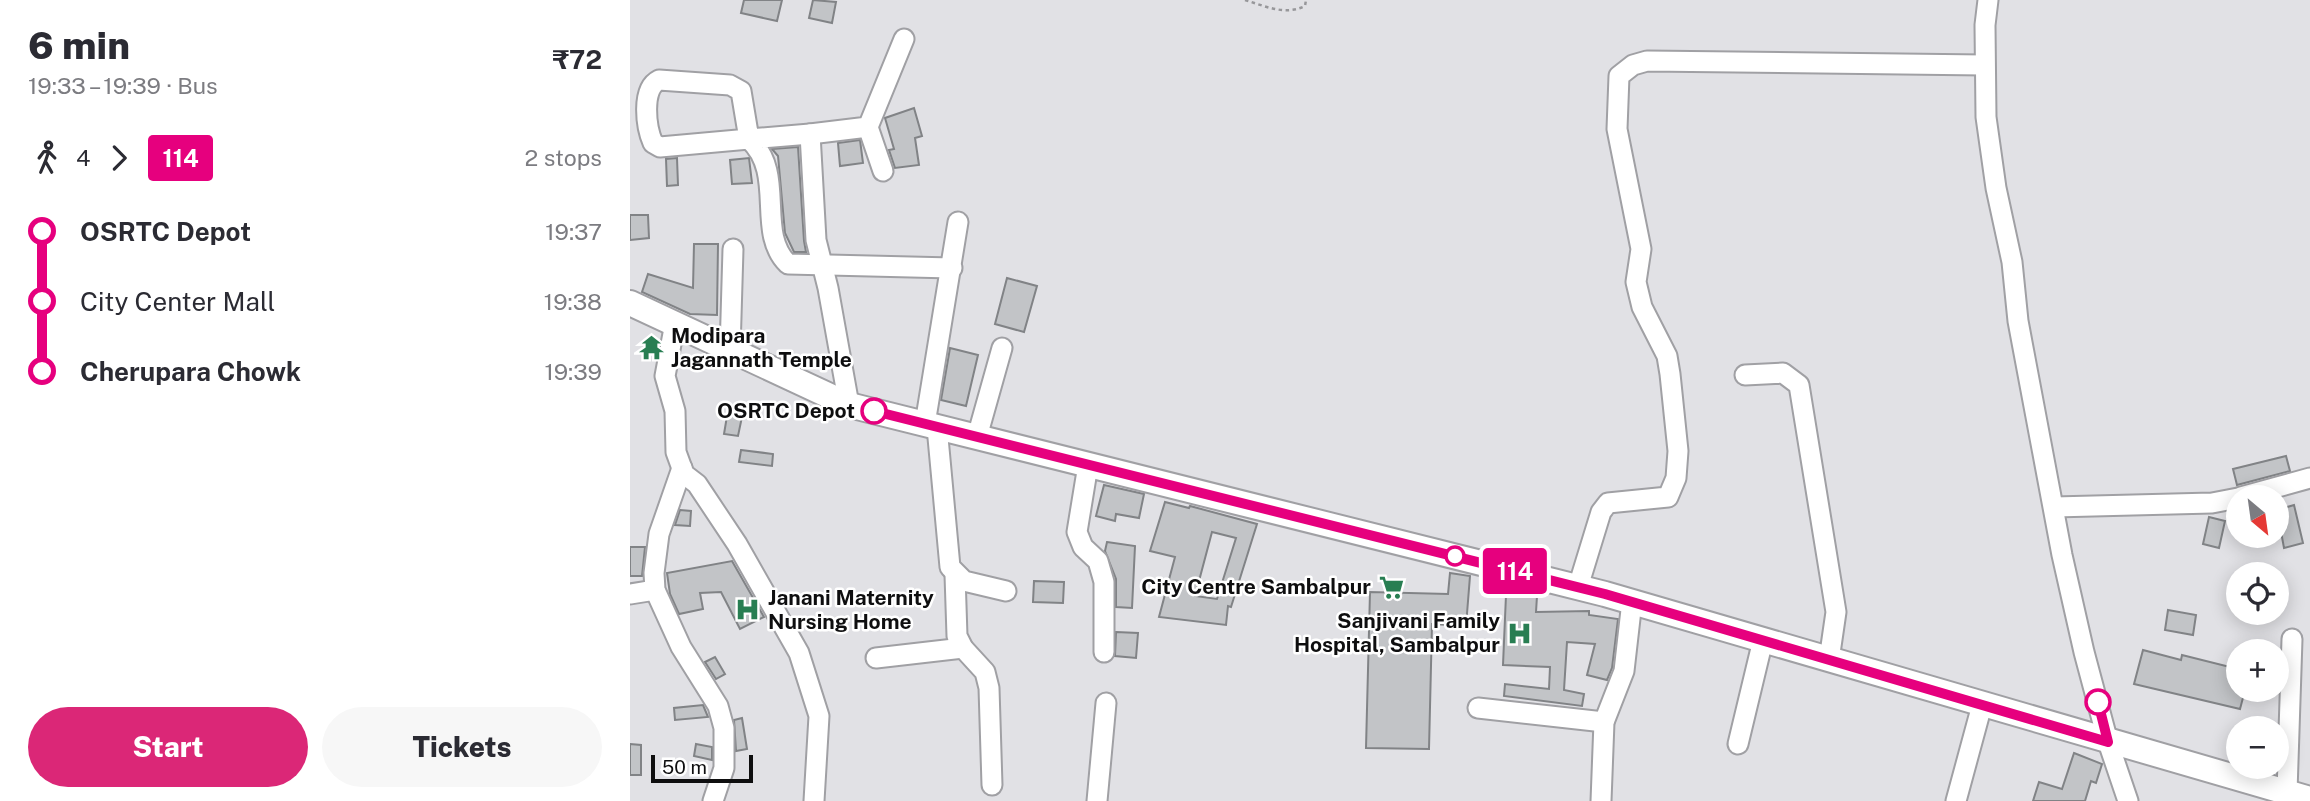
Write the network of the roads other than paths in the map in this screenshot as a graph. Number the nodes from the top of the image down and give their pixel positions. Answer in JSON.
{"nodes":[{"id":1,"x":1988,"y":0,"type":"edge"},
{"id":2,"x":904,"y":39,"type":"dead end"},
{"id":3,"x":1984,"y":65,"type":"junction"},
{"id":4,"x":868,"y":127,"type":"junction"},
{"id":5,"x":810,"y":134,"type":"junction"},
{"id":6,"x":749,"y":139,"type":"junction"},
{"id":7,"x":883,"y":171,"type":"dead end"},
{"id":8,"x":958,"y":222,"type":"dead end"},
{"id":9,"x":733,"y":250,"type":"dead end"},
{"id":10,"x":821,"y":263,"type":"junction"},
{"id":11,"x":952,"y":268,"type":"junction"},
{"id":12,"x":630,"y":303,"type":"edge"},
{"id":13,"x":675,"y":323,"type":"junction"},
{"id":14,"x":1002,"y":348,"type":"dead end"},
{"id":15,"x":730,"y":351,"type":"junction"},
{"id":16,"x":1745,"y":375,"type":"dead end"},
{"id":17,"x":849,"y":405,"type":"junction"},
{"id":18,"x":931,"y":426,"type":"junction"},
{"id":19,"x":977,"y":437,"type":"junction"},
{"id":20,"x":1088,"y":465,"type":"junction"},
{"id":21,"x":682,"y":468,"type":"junction"},
{"id":22,"x":2310,"y":478,"type":"edge"},
{"id":23,"x":2284,"y":485,"type":"edge"},
{"id":24,"x":2226,"y":500,"type":"edge"},
{"id":25,"x":2054,"y":507,"type":"junction"},
{"id":26,"x":955,"y":575,"type":"junction"},
{"id":27,"x":1578,"y":587,"type":"junction"},
{"id":28,"x":656,"y":590,"type":"junction"},
{"id":29,"x":1006,"y":590,"type":"dead end"},
{"id":30,"x":630,"y":594,"type":"edge"},
{"id":31,"x":1632,"y":601,"type":"junction"},
{"id":32,"x":2292,"y":639,"type":"dead end"},
{"id":33,"x":1763,"y":640,"type":"junction"},
{"id":34,"x":963,"y":648,"type":"junction"},
{"id":35,"x":1104,"y":652,"type":"dead end"},
{"id":36,"x":876,"y":658,"type":"dead end"},
{"id":37,"x":1829,"y":660,"type":"junction"},
{"id":38,"x":1106,"y":703,"type":"dead end"},
{"id":39,"x":1982,"y":705,"type":"junction"},
{"id":40,"x":1478,"y":708,"type":"dead end"},
{"id":41,"x":1604,"y":722,"type":"junction"},
{"id":42,"x":2108,"y":742,"type":"junction"},
{"id":43,"x":1738,"y":744,"type":"dead end"},
{"id":44,"x":992,"y":785,"type":"dead end"},
{"id":45,"x":2299,"y":796,"type":"edge"},
{"id":46,"x":713,"y":801,"type":"edge"},
{"id":47,"x":814,"y":801,"type":"edge"},
{"id":48,"x":1097,"y":801,"type":"edge"},
{"id":49,"x":1601,"y":801,"type":"edge"},
{"id":50,"x":1956,"y":801,"type":"edge"},
{"id":51,"x":2128,"y":801,"type":"edge"}],
"edges":[{"from":1,"to":3,"type":"street"},
{"from":2,"to":4,"type":"street"},
{"from":3,"to":25,"type":"street"},
{"from":3,"to":27,"type":"street"},
{"from":4,"to":5,"type":"street"},
{"from":4,"to":7,"type":"street"},
{"from":5,"to":6,"type":"street"},
{"from":5,"to":10,"type":"street"},
{"from":6,"to":6,"type":"street"},
{"from":6,"to":10,"type":"street"},
{"from":8,"to":11,"type":"street"},
{"from":9,"to":15,"type":"street"},
{"from":10,"to":11,"type":"street"},
{"from":10,"to":17,"type":"street"},
{"from":11,"to":18,"type":"street"},
{"from":12,"to":13,"type":"main road"},
{"from":13,"to":15,"type":"main road"},
{"from":13,"to":21,"type":"street"},
{"from":14,"to":19,"type":"street"},
{"from":15,"to":17,"type":"main road"},
{"from":16,"to":37,"type":"street"},
{"from":17,"to":18,"type":"main road"},
{"from":18,"to":19,"type":"main road"},
{"from":18,"to":26,"type":"street"},
{"from":19,"to":20,"type":"main road"},
{"from":20,"to":27,"type":"main road"},
{"from":20,"to":35,"type":"street"},
{"from":21,"to":28,"type":"street"},
{"from":21,"to":47,"type":"street"},
{"from":22,"to":23,"type":"street"},
{"from":24,"to":25,"type":"street"},
{"from":25,"to":42,"type":"street"},
{"from":26,"to":29,"type":"street"},
{"from":26,"to":34,"type":"street"},
{"from":27,"to":31,"type":"main road"},
{"from":28,"to":30,"type":"street"},
{"from":28,"to":46,"type":"street"},
{"from":31,"to":33,"type":"main road"},
{"from":31,"to":41,"type":"street"},
{"from":32,"to":45,"type":"street"},
{"from":33,"to":37,"type":"main road"},
{"from":33,"to":43,"type":"street"},
{"from":34,"to":36,"type":"street"},
{"from":34,"to":44,"type":"street"},
{"from":37,"to":39,"type":"main road"},
{"from":38,"to":48,"type":"street"},
{"from":39,"to":42,"type":"main road"},
{"from":39,"to":50,"type":"street"},
{"from":40,"to":41,"type":"street"},
{"from":41,"to":49,"type":"street"},
{"from":42,"to":45,"type":"main road"},
{"from":42,"to":51,"type":"street"}]}
